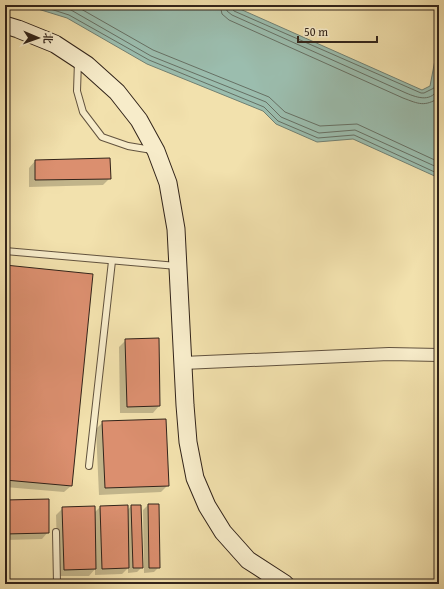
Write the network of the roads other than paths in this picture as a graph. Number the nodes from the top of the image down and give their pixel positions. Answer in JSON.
{"nodes":[{"id":1,"x":5,"y":25,"type":"edge"},
{"id":2,"x":78,"y":60,"type":"junction"},
{"id":3,"x":156,"y":151,"type":"junction"},
{"id":4,"x":5,"y":251,"type":"edge"},
{"id":5,"x":112,"y":261,"type":"junction"},
{"id":6,"x":178,"y":266,"type":"junction"},
{"id":7,"x":439,"y":355,"type":"edge"},
{"id":8,"x":183,"y":363,"type":"junction"},
{"id":9,"x":89,"y":466,"type":"dead end"},
{"id":10,"x":56,"y":532,"type":"dead end"},
{"id":11,"x":57,"y":584,"type":"edge"},
{"id":12,"x":285,"y":584,"type":"edge"}],
"edges":[{"from":1,"to":2,"type":"main road"},
{"from":2,"to":3,"type":"main road"},
{"from":2,"to":3,"type":"lane"},
{"from":3,"to":6,"type":"main road"},
{"from":4,"to":5,"type":"lane"},
{"from":5,"to":6,"type":"lane"},
{"from":5,"to":9,"type":"lane"},
{"from":6,"to":8,"type":"main road"},
{"from":7,"to":8,"type":"street"},
{"from":8,"to":12,"type":"main road"},
{"from":10,"to":11,"type":"lane"}]}
